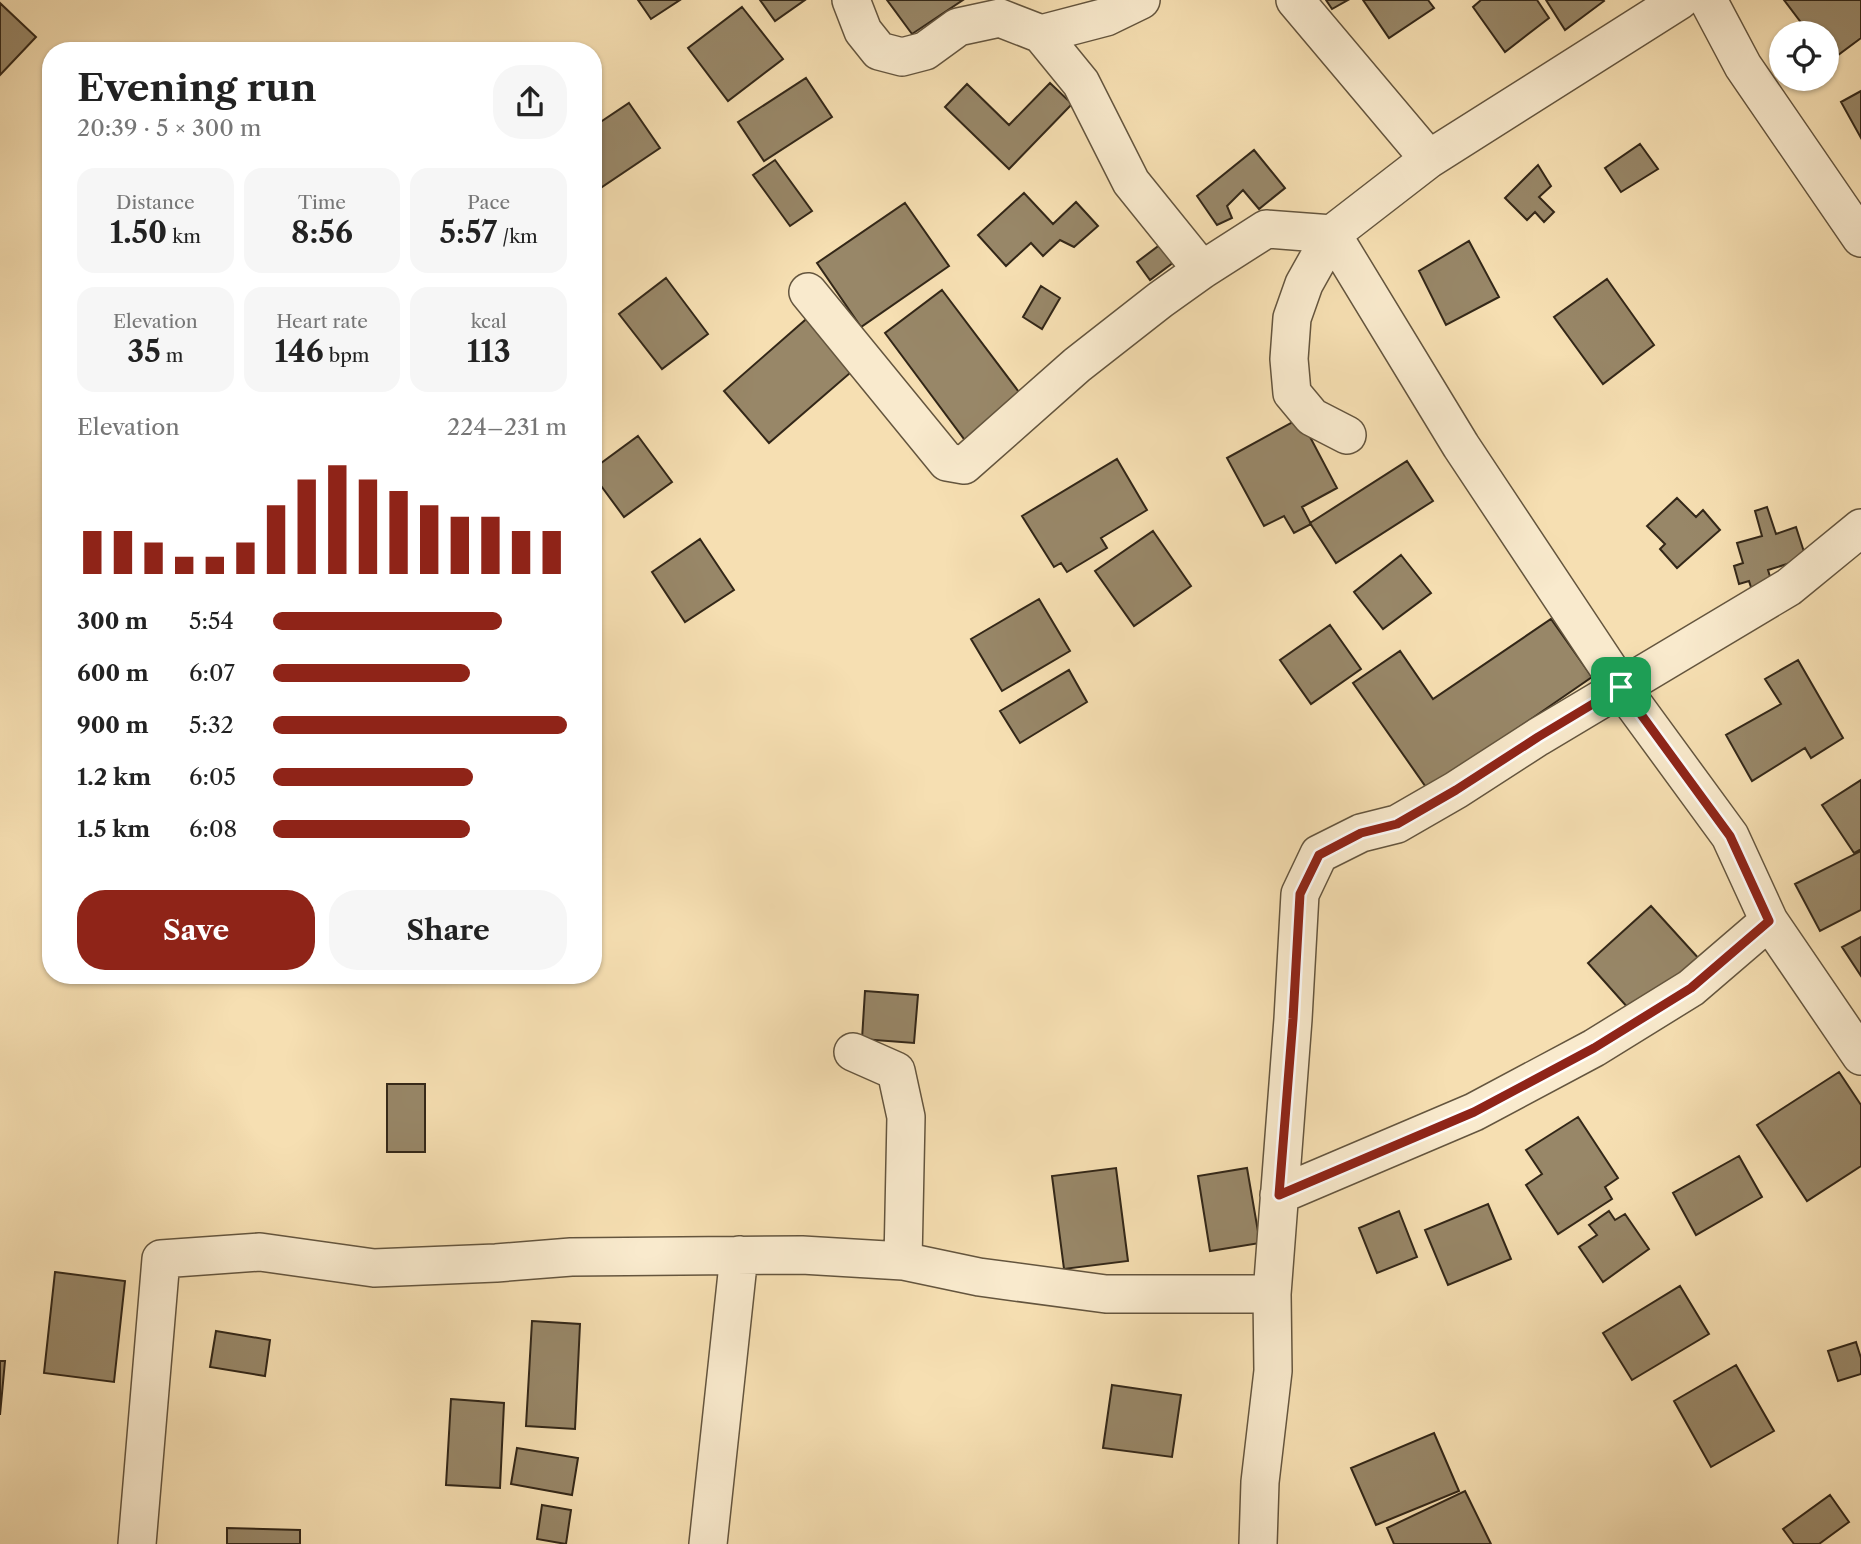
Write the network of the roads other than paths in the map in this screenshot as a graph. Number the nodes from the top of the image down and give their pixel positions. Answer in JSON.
{"nodes":[{"id":1,"x":851,"y":0,"type":"edge"},
{"id":2,"x":1141,"y":0,"type":"edge"},
{"id":3,"x":1295,"y":0,"type":"edge"},
{"id":4,"x":1679,"y":0,"type":"edge"},
{"id":5,"x":1709,"y":0,"type":"edge"},
{"id":6,"x":1041,"y":34,"type":"junction"},
{"id":7,"x":1429,"y":159,"type":"junction"},
{"id":8,"x":1332,"y":234,"type":"junction"},
{"id":9,"x":1861,"y":238,"type":"edge"},
{"id":10,"x":1202,"y":270,"type":"junction"},
{"id":11,"x":808,"y":292,"type":"dead end"},
{"id":12,"x":1347,"y":435,"type":"dead end"},
{"id":13,"x":1861,"y":528,"type":"edge"},
{"id":14,"x":1621,"y":687,"type":"junction"},
{"id":15,"x":1769,"y":921,"type":"junction"},
{"id":16,"x":853,"y":1052,"type":"dead end"},
{"id":17,"x":1861,"y":1056,"type":"edge"},
{"id":18,"x":1279,"y":1195,"type":"junction"},
{"id":19,"x":739,"y":1255,"type":"junction"},
{"id":20,"x":903,"y":1261,"type":"junction"},
{"id":21,"x":1272,"y":1294,"type":"junction"},
{"id":22,"x":136,"y":1544,"type":"edge"},
{"id":23,"x":708,"y":1544,"type":"edge"},
{"id":24,"x":1258,"y":1544,"type":"edge"}],
"edges":[{"from":1,"to":6,"type":"street"},
{"from":2,"to":6,"type":"street"},
{"from":3,"to":7,"type":"street"},
{"from":4,"to":7,"type":"street"},
{"from":5,"to":9,"type":"street"},
{"from":6,"to":10,"type":"street"},
{"from":7,"to":8,"type":"street"},
{"from":8,"to":10,"type":"street"},
{"from":8,"to":12,"type":"street"},
{"from":8,"to":14,"type":"street"},
{"from":10,"to":11,"type":"street"},
{"from":13,"to":14,"type":"street"},
{"from":14,"to":15,"type":"street"},
{"from":14,"to":18,"type":"street"},
{"from":15,"to":17,"type":"street"},
{"from":15,"to":18,"type":"street"},
{"from":16,"to":20,"type":"street"},
{"from":18,"to":21,"type":"street"},
{"from":19,"to":20,"type":"street"},
{"from":19,"to":22,"type":"street"},
{"from":19,"to":23,"type":"street"},
{"from":20,"to":21,"type":"street"},
{"from":21,"to":24,"type":"street"}]}
